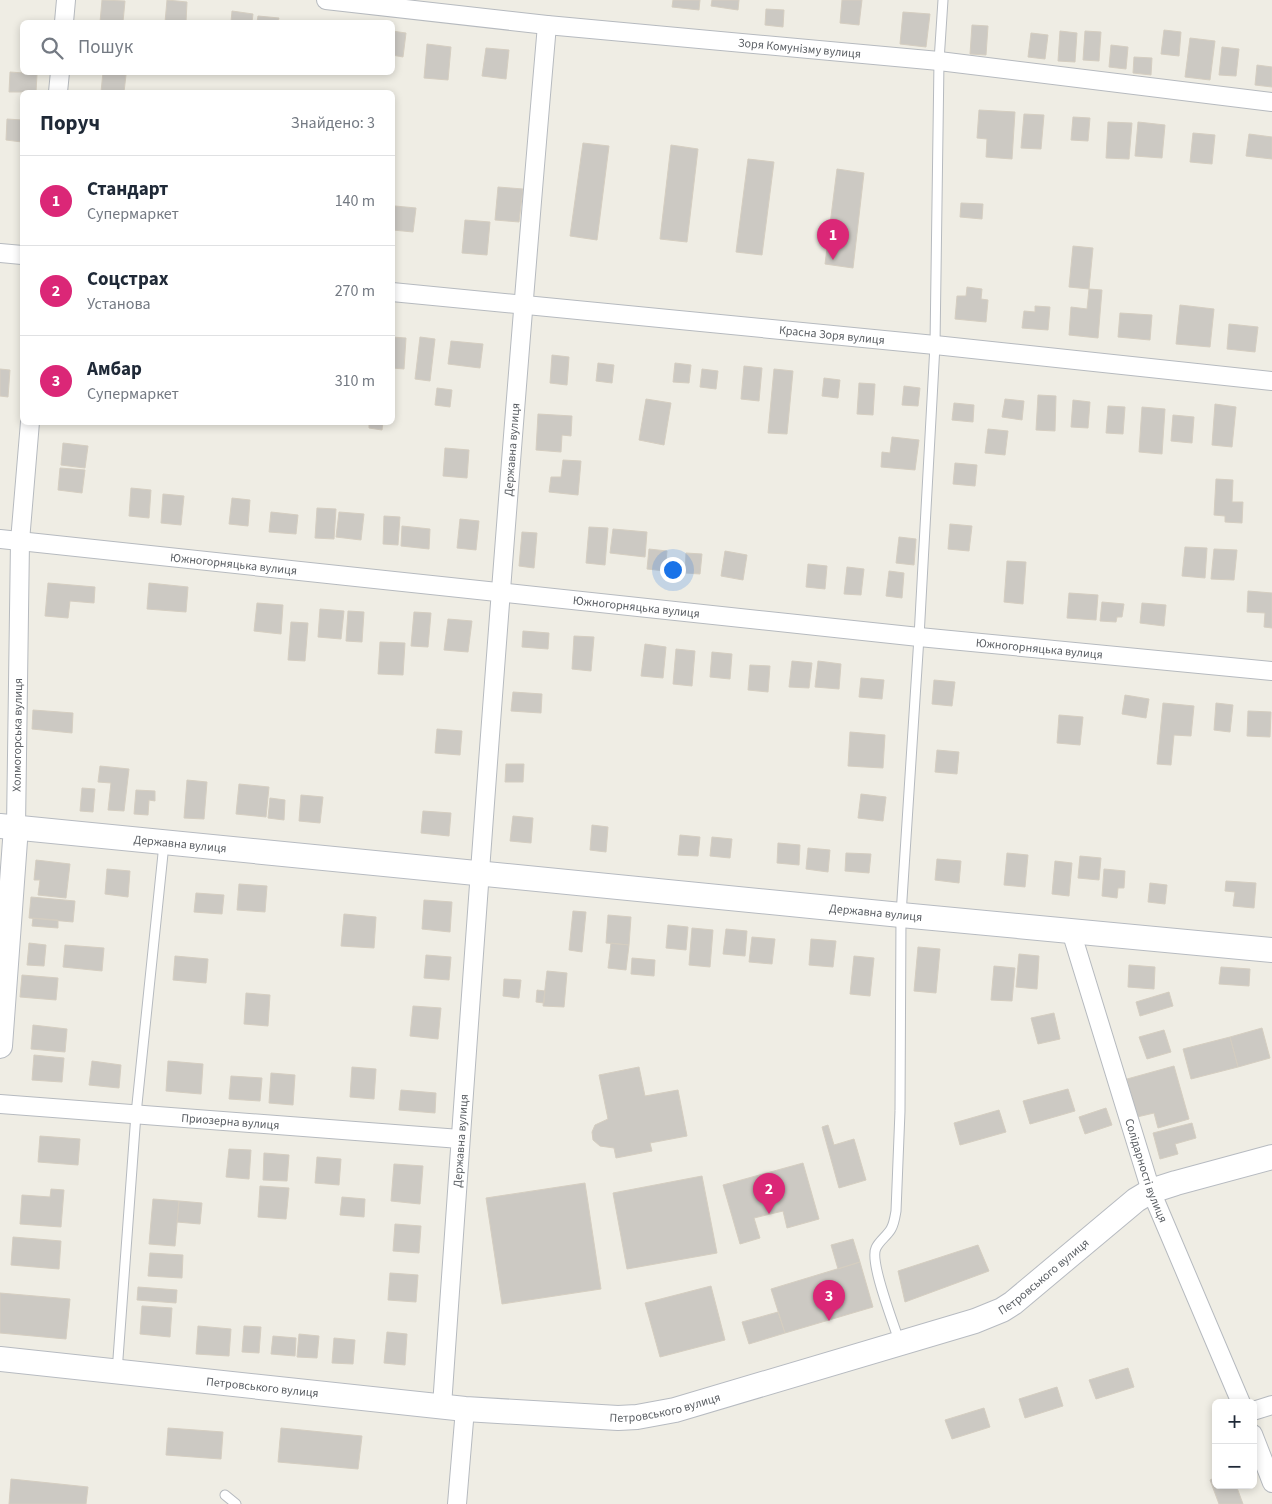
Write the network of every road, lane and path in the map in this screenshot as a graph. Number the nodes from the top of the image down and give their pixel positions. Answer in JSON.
{"nodes":[{"id":1,"x":66,"y":0,"type":"edge"},
{"id":2,"x":326,"y":0,"type":"edge"},
{"id":3,"x":943,"y":0,"type":"edge"},
{"id":4,"x":64,"y":20,"type":"edge"},
{"id":5,"x":547,"y":25,"type":"junction"},
{"id":6,"x":939,"y":61,"type":"junction"},
{"id":7,"x":60,"y":75,"type":"edge"},
{"id":8,"x":58,"y":90,"type":"edge"},
{"id":9,"x":1272,"y":102,"type":"edge"},
{"id":10,"x":0,"y":254,"type":"edge"},
{"id":11,"x":20,"y":255,"type":"edge"},
{"id":12,"x":395,"y":292,"type":"edge"},
{"id":13,"x":523,"y":306,"type":"junction"},
{"id":14,"x":935,"y":344,"type":"junction"},
{"id":15,"x":1272,"y":381,"type":"edge"},
{"id":16,"x":30,"y":425,"type":"edge"},
{"id":17,"x":0,"y":539,"type":"edge"},
{"id":18,"x":20,"y":541,"type":"junction"},
{"id":19,"x":501,"y":592,"type":"junction"},
{"id":20,"x":920,"y":637,"type":"junction"},
{"id":21,"x":1272,"y":671,"type":"edge"},
{"id":22,"x":8,"y":826,"type":"edge"},
{"id":23,"x":164,"y":842,"type":"junction"},
{"id":24,"x":480,"y":874,"type":"junction"},
{"id":25,"x":901,"y":915,"type":"junction"},
{"id":26,"x":1071,"y":931,"type":"junction"},
{"id":27,"x":1272,"y":950,"type":"edge"},
{"id":28,"x":0,"y":1046,"type":"edge"},
{"id":29,"x":0,"y":1104,"type":"edge"},
{"id":30,"x":136,"y":1114,"type":"junction"},
{"id":31,"x":460,"y":1139,"type":"junction"},
{"id":32,"x":1272,"y":1157,"type":"edge"},
{"id":33,"x":1151,"y":1191,"type":"junction"},
{"id":34,"x":900,"y":1344,"type":"junction"},
{"id":35,"x":0,"y":1359,"type":"edge"},
{"id":36,"x":117,"y":1372,"type":"junction"},
{"id":37,"x":1239,"y":1399,"type":"edge"},
{"id":38,"x":1272,"y":1405,"type":"edge"},
{"id":39,"x":442,"y":1406,"type":"junction"},
{"id":40,"x":465,"y":1409,"type":"junction"},
{"id":41,"x":1257,"y":1411,"type":"edge"},
{"id":42,"x":1257,"y":1444,"type":"edge"},
{"id":43,"x":1272,"y":1483,"type":"edge"},
{"id":44,"x":225,"y":1494,"type":"dead end"},
{"id":45,"x":236,"y":1504,"type":"edge"},
{"id":46,"x":457,"y":1504,"type":"edge"}],
"edges":[{"from":1,"to":4,"type":"street"},
{"from":2,"to":5,"type":"street","name":"Зоря Комунізму вулиця"},
{"from":3,"to":6,"type":"lane"},
{"from":5,"to":6,"type":"street","name":"Зоря Комунізму вулиця"},
{"from":5,"to":13,"type":"street","name":"Державна вулиця"},
{"from":6,"to":9,"type":"street","name":"Зоря Комунізму вулиця"},
{"from":6,"to":14,"type":"lane"},
{"from":7,"to":8,"type":"street"},
{"from":10,"to":11,"type":"street"},
{"from":12,"to":13,"type":"street","name":"Красна Зоря вулиця"},
{"from":13,"to":14,"type":"street","name":"Красна Зоря вулиця"},
{"from":13,"to":19,"type":"street","name":"Державна вулиця"},
{"from":14,"to":15,"type":"street","name":"Красна Зоря вулиця"},
{"from":14,"to":20,"type":"lane"},
{"from":16,"to":18,"type":"street","name":"Холмогорська вулиця"},
{"from":17,"to":18,"type":"street","name":"Южногорняцька вулиця"},
{"from":18,"to":19,"type":"street","name":"Южногорняцька вулиця"},
{"from":18,"to":22,"type":"street","name":"Холмогорська вулиця"},
{"from":19,"to":20,"type":"street","name":"Южногорняцька вулиця"},
{"from":19,"to":24,"type":"street","name":"Державна вулиця"},
{"from":20,"to":21,"type":"street","name":"Южногорняцька вулиця"},
{"from":20,"to":25,"type":"lane"},
{"from":22,"to":23,"type":"main road","name":"Державна вулиця"},
{"from":22,"to":28,"type":"main road","name":"Холмогорська вулиця"},
{"from":23,"to":24,"type":"main road","name":"Державна вулиця"},
{"from":23,"to":30,"type":"lane"},
{"from":24,"to":25,"type":"main road","name":"Державна вулиця"},
{"from":24,"to":31,"type":"street","name":"Державна вулиця"},
{"from":25,"to":26,"type":"main road","name":"Державна вулиця"},
{"from":25,"to":34,"type":"lane"},
{"from":26,"to":27,"type":"main road","name":"Державна вулиця"},
{"from":26,"to":33,"type":"street","name":"Солідарності вулиця"},
{"from":29,"to":30,"type":"street","name":"Приозерна вулиця"},
{"from":30,"to":31,"type":"street","name":"Приозерна вулиця"},
{"from":30,"to":36,"type":"lane"},
{"from":31,"to":39,"type":"street","name":"Державна вулиця"},
{"from":32,"to":33,"type":"main road","name":"Петровського вулиця"},
{"from":33,"to":34,"type":"main road","name":"Петровського вулиця"},
{"from":33,"to":37,"type":"street","name":"Солідарності вулиця"},
{"from":34,"to":40,"type":"main road","name":"Петровського вулиця"},
{"from":35,"to":36,"type":"main road","name":"Петровського вулиця"},
{"from":36,"to":39,"type":"main road","name":"Петровського вулиця"},
{"from":38,"to":41,"type":"street"},
{"from":39,"to":40,"type":"main road","name":"Петровського вулиця"},
{"from":40,"to":46,"type":"street"},
{"from":42,"to":43,"type":"street"},
{"from":44,"to":45,"type":"lane"}]}
